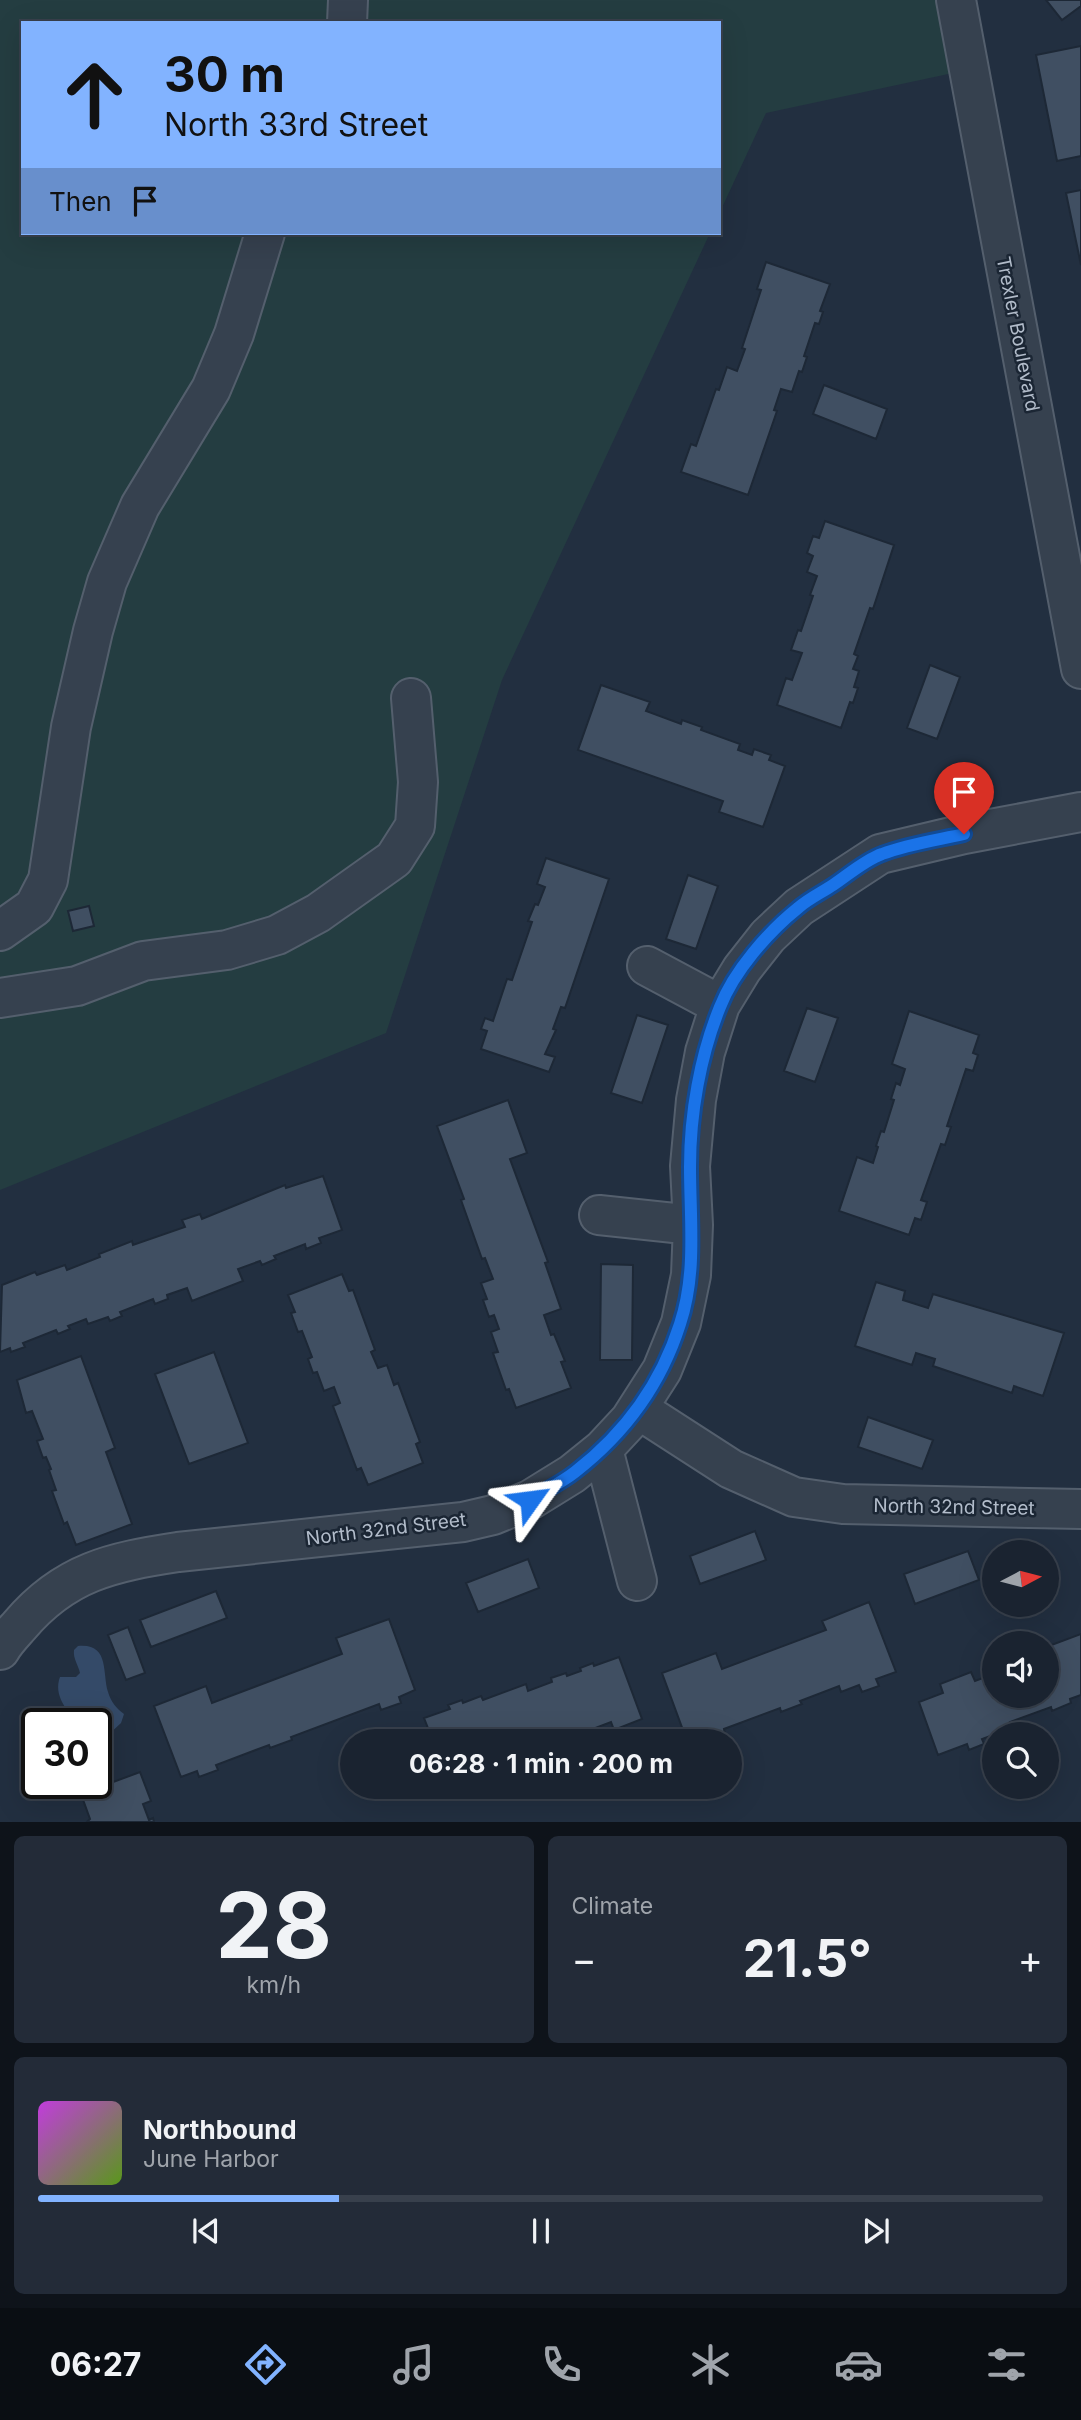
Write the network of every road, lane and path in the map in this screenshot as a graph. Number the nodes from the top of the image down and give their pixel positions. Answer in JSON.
{"nodes":[{"id":1,"x":348,"y":0,"type":"edge"},
{"id":2,"x":956,"y":0,"type":"edge"},
{"id":3,"x":347,"y":21,"type":"edge"},
{"id":4,"x":264,"y":235,"type":"edge"},
{"id":5,"x":1081,"y":669,"type":"edge"},
{"id":6,"x":411,"y":698,"type":"dead end"},
{"id":7,"x":1081,"y":812,"type":"edge"},
{"id":8,"x":0,"y":932,"type":"edge"},
{"id":9,"x":647,"y":966,"type":"dead end"},
{"id":10,"x":0,"y":998,"type":"edge"},
{"id":11,"x":720,"y":1005,"type":"junction"},
{"id":12,"x":599,"y":1214,"type":"dead end"},
{"id":13,"x":693,"y":1225,"type":"junction"},
{"id":14,"x":638,"y":1409,"type":"junction"},
{"id":15,"x":603,"y":1449,"type":"junction"},
{"id":16,"x":1081,"y":1509,"type":"edge"},
{"id":17,"x":638,"y":1581,"type":"dead end"},
{"id":18,"x":0,"y":1650,"type":"edge"}],
"edges":[{"from":1,"to":3,"type":"street"},
{"from":2,"to":5,"type":"street","name":"Trexler Boulevard"},
{"from":4,"to":8,"type":"street"},
{"from":6,"to":10,"type":"street"},
{"from":7,"to":11,"type":"street"},
{"from":9,"to":11,"type":"street"},
{"from":11,"to":13,"type":"street"},
{"from":12,"to":13,"type":"street"},
{"from":13,"to":14,"type":"street"},
{"from":14,"to":15,"type":"street","name":"North 32nd Street"},
{"from":14,"to":16,"type":"street","name":"North 32nd Street"},
{"from":15,"to":17,"type":"street"},
{"from":15,"to":18,"type":"street","name":"North 32nd Street"}]}
